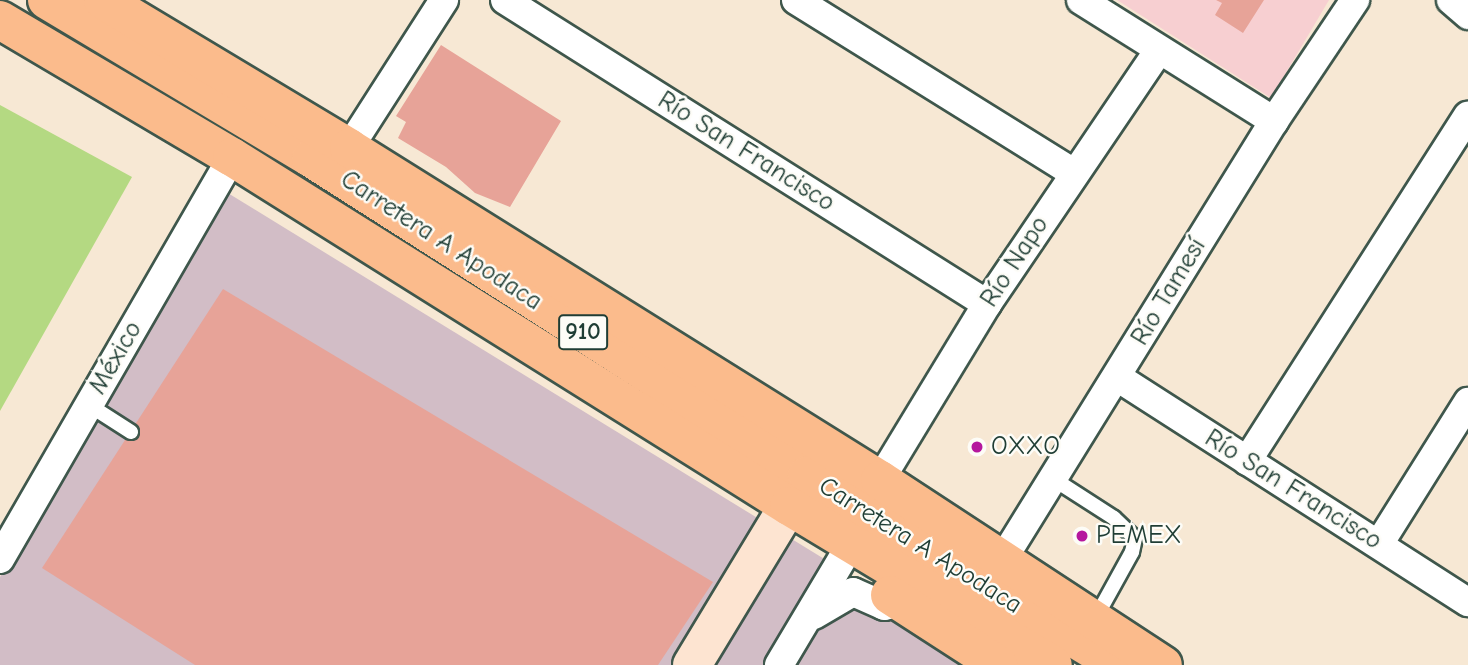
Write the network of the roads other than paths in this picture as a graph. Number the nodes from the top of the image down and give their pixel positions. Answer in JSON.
{"nodes":[{"id":1,"x":47,"y":0,"type":"edge"},
{"id":2,"x":103,"y":0,"type":"edge"},
{"id":3,"x":444,"y":0,"type":"edge"},
{"id":4,"x":505,"y":0,"type":"edge"},
{"id":5,"x":796,"y":0,"type":"edge"},
{"id":6,"x":1081,"y":0,"type":"edge"},
{"id":7,"x":1355,"y":0,"type":"edge"},
{"id":8,"x":1451,"y":0,"type":"edge"},
{"id":9,"x":1468,"y":15,"type":"edge"},
{"id":10,"x":0,"y":20,"type":"edge"},
{"id":11,"x":1159,"y":50,"type":"junction"},
{"id":12,"x":1468,"y":116,"type":"edge"},
{"id":13,"x":1274,"y":121,"type":"junction"},
{"id":14,"x":349,"y":148,"type":"junction"},
{"id":15,"x":232,"y":158,"type":"junction"},
{"id":16,"x":1074,"y":173,"type":"junction"},
{"id":17,"x":987,"y":304,"type":"junction"},
{"id":18,"x":1118,"y":377,"type":"junction"},
{"id":19,"x":1468,"y":402,"type":"edge"},
{"id":20,"x":89,"y":405,"type":"junction"},
{"id":21,"x":131,"y":432,"type":"dead end"},
{"id":22,"x":1247,"y":461,"type":"junction"},
{"id":23,"x":1055,"y":480,"type":"junction"},
{"id":24,"x":791,"y":502,"type":"junction"},
{"id":25,"x":866,"y":536,"type":"junction"},
{"id":26,"x":1379,"y":544,"type":"junction"},
{"id":27,"x":0,"y":559,"type":"edge"},
{"id":28,"x":994,"y":573,"type":"junction"},
{"id":29,"x":1468,"y":601,"type":"edge"},
{"id":30,"x":901,"y":602,"type":"junction"},
{"id":31,"x":800,"y":630,"type":"junction"},
{"id":32,"x":1076,"y":644,"type":"edge"},
{"id":33,"x":692,"y":665,"type":"edge"},
{"id":34,"x":779,"y":665,"type":"edge"},
{"id":35,"x":996,"y":665,"type":"edge"},
{"id":36,"x":1118,"y":665,"type":"edge"},
{"id":37,"x":1163,"y":665,"type":"edge"}],
"edges":[{"from":1,"to":24,"type":"main road","name":"Carretera A Apodaca","number":"910"},
{"from":2,"to":14,"type":"main road"},
{"from":3,"to":14,"type":"street"},
{"from":4,"to":17,"type":"street","name":"Río San Francisco"},
{"from":5,"to":16,"type":"street"},
{"from":6,"to":11,"type":"street"},
{"from":7,"to":13,"type":"street","name":"Río Tamesí"},
{"from":8,"to":9,"type":"street"},
{"from":10,"to":15,"type":"main road","name":"Carretera A Apodaca","number":"910"},
{"from":11,"to":13,"type":"street"},
{"from":11,"to":16,"type":"street","name":"Río Napo"},
{"from":12,"to":22,"type":"street"},
{"from":13,"to":18,"type":"street","name":"Río Tamesí"},
{"from":14,"to":25,"type":"main road"},
{"from":15,"to":20,"type":"street","name":"México"},
{"from":15,"to":24,"type":"main road","name":"Carretera A Apodaca","number":"910"},
{"from":16,"to":17,"type":"street","name":"Río Napo"},
{"from":17,"to":25,"type":"street","name":"Río Napo"},
{"from":18,"to":22,"type":"street","name":"Río San Francisco"},
{"from":18,"to":23,"type":"street","name":"Río Tamesí"},
{"from":19,"to":26,"type":"street"},
{"from":20,"to":21,"type":"lane"},
{"from":20,"to":27,"type":"street","name":"México"},
{"from":22,"to":26,"type":"street","name":"Río San Francisco"},
{"from":23,"to":28,"type":"street","name":"Río Tamesí"},
{"from":23,"to":32,"type":"lane"},
{"from":24,"to":25,"type":"main road","name":"Carretera A Apodaca","number":"910"},
{"from":24,"to":33,"type":"main road"},
{"from":25,"to":28,"type":"main road","name":"Carretera A Apodaca","number":"910"},
{"from":25,"to":30,"type":"main road"},
{"from":25,"to":31,"type":"street","name":"Río Napo"},
{"from":25,"to":32,"type":"main road","name":"Carretera A Apodaca","number":"910"},
{"from":26,"to":29,"type":"street","name":"Río San Francisco"},
{"from":28,"to":32,"type":"main road","name":"Carretera A Apodaca"},
{"from":30,"to":31,"type":"street"},
{"from":30,"to":35,"type":"main road"},
{"from":31,"to":34,"type":"street","name":"Río Napo"},
{"from":32,"to":36,"type":"main road","name":"Carretera A Apodaca","number":"910"},
{"from":32,"to":37,"type":"main road"}]}
